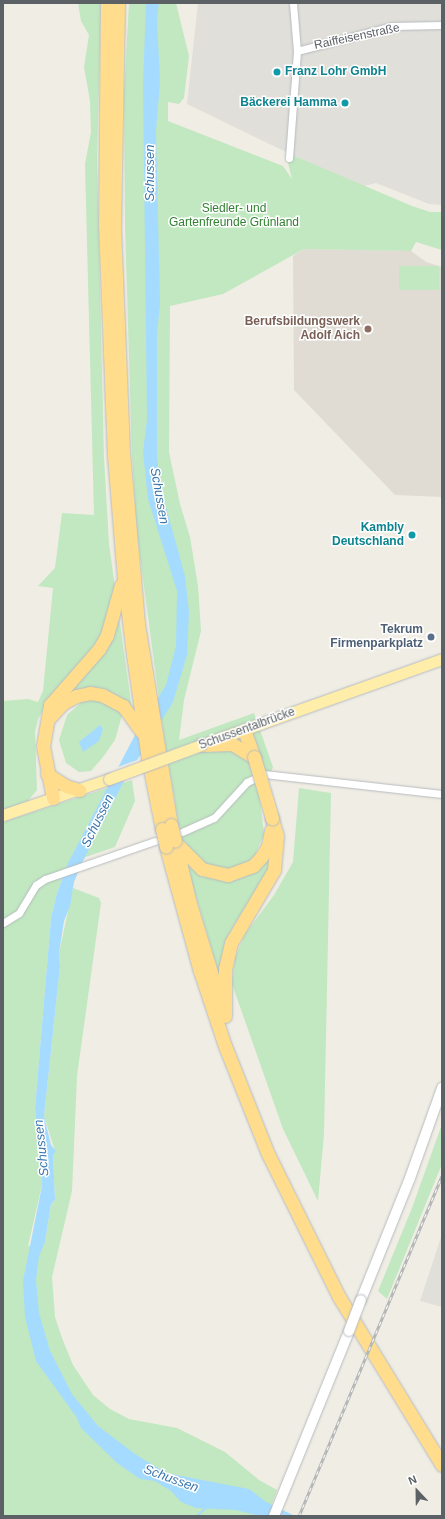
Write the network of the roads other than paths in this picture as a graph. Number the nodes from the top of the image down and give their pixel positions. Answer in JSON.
{"nodes":[{"id":1,"x":107,"y":3,"type":"edge"},
{"id":2,"x":118,"y":3,"type":"edge"},
{"id":3,"x":293,"y":3,"type":"edge"},
{"id":4,"x":442,"y":25,"type":"edge"},
{"id":5,"x":297,"y":51,"type":"junction"},
{"id":6,"x":289,"y":158,"type":"dead end"},
{"id":7,"x":124,"y":580,"type":"junction"},
{"id":8,"x":442,"y":659,"type":"edge"},
{"id":9,"x":46,"y":723,"type":"junction"},
{"id":10,"x":244,"y":730,"type":"junction"},
{"id":11,"x":145,"y":737,"type":"junction"},
{"id":12,"x":201,"y":745,"type":"junction"},
{"id":13,"x":254,"y":757,"type":"junction"},
{"id":14,"x":47,"y":774,"type":"junction"},
{"id":15,"x":79,"y":790,"type":"junction"},
{"id":16,"x":442,"y":794,"type":"edge"},
{"id":17,"x":53,"y":798,"type":"junction"},
{"id":18,"x":3,"y":815,"type":"edge"},
{"id":19,"x":272,"y":818,"type":"junction"},
{"id":20,"x":168,"y":836,"type":"junction"},
{"id":21,"x":3,"y":923,"type":"edge"},
{"id":22,"x":220,"y":1010,"type":"junction"},
{"id":23,"x":442,"y":1088,"type":"edge"},
{"id":24,"x":442,"y":1449,"type":"edge"},
{"id":25,"x":442,"y":1465,"type":"edge"},
{"id":26,"x":274,"y":1516,"type":"edge"}],
"edges":[{"from":1,"to":7,"type":"highway"},
{"from":2,"to":20,"type":"highway"},
{"from":3,"to":5,"type":"street"},
{"from":4,"to":5,"type":"street","name":"Raiffeisenstraße"},
{"from":5,"to":6,"type":"street"},
{"from":7,"to":9,"type":"highway"},
{"from":7,"to":11,"type":"highway"},
{"from":8,"to":10,"type":"main road","name":"Schussentalbrücke"},
{"from":9,"to":11,"type":"highway"},
{"from":9,"to":14,"type":"highway"},
{"from":10,"to":12,"type":"main road","name":"Schussentalbrücke"},
{"from":10,"to":13,"type":"highway"},
{"from":11,"to":20,"type":"highway"},
{"from":12,"to":13,"type":"highway"},
{"from":12,"to":15,"type":"main road","name":"Schussentalbrücke","bridge":true},
{"from":13,"to":19,"type":"highway","bridge":true},
{"from":14,"to":15,"type":"highway"},
{"from":14,"to":17,"type":"highway"},
{"from":15,"to":17,"type":"main road","name":"Schussentalbrücke"},
{"from":16,"to":20,"type":"street"},
{"from":17,"to":18,"type":"main road","name":"Schussentalbrücke"},
{"from":19,"to":20,"type":"highway"},
{"from":19,"to":22,"type":"highway"},
{"from":20,"to":21,"type":"street"},
{"from":20,"to":22,"type":"highway"},
{"from":22,"to":24,"type":"highway"},
{"from":22,"to":25,"type":"highway"},
{"from":23,"to":26,"type":"street","bridge":true}]}
